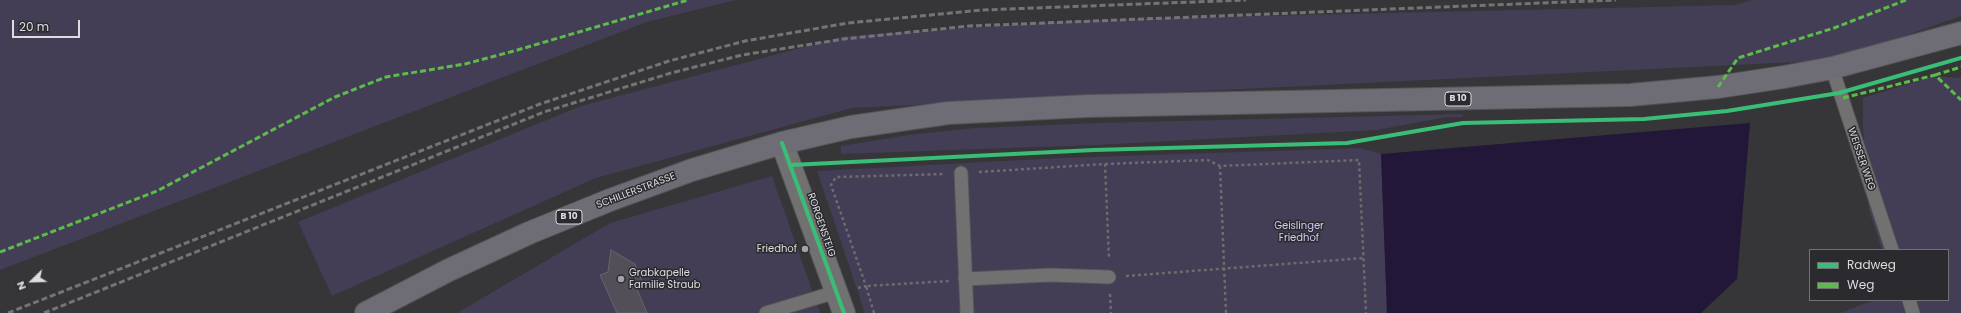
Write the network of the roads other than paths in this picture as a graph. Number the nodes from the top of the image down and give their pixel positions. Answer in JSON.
{"nodes":[{"id":1,"x":1961,"y":33,"type":"edge"},
{"id":2,"x":1832,"y":68,"type":"junction"},
{"id":3,"x":782,"y":143,"type":"junction"},
{"id":4,"x":961,"y":174,"type":"road end"},
{"id":5,"x":1892,"y":249,"type":"edge"},
{"id":6,"x":1109,"y":277,"type":"road end"},
{"id":7,"x":965,"y":279,"type":"junction"},
{"id":8,"x":836,"y":292,"type":"junction"},
{"id":9,"x":1909,"y":301,"type":"edge"},
{"id":10,"x":366,"y":313,"type":"edge"},
{"id":11,"x":766,"y":313,"type":"edge"},
{"id":12,"x":844,"y":313,"type":"edge"},
{"id":13,"x":967,"y":313,"type":"edge"},
{"id":14,"x":1913,"y":313,"type":"edge"}],
"edges":[{"from":1,"to":2,"type":"main road","number":"B 10"},
{"from":2,"to":3,"type":"main road","number":"B 10"},
{"from":2,"to":5,"type":"lane","name":"WEISSER WEG"},
{"from":3,"to":8,"type":"street","name":"RORGENSTEIG"},
{"from":3,"to":10,"type":"main road","name":"SCHILLERSTRASSE","number":"B 10"},
{"from":4,"to":7,"type":"lane"},
{"from":6,"to":7,"type":"lane"},
{"from":7,"to":13,"type":"lane"},
{"from":8,"to":11,"type":"lane"},
{"from":8,"to":12,"type":"street","name":"RORGENSTEIG"},
{"from":9,"to":14,"type":"lane"}]}
